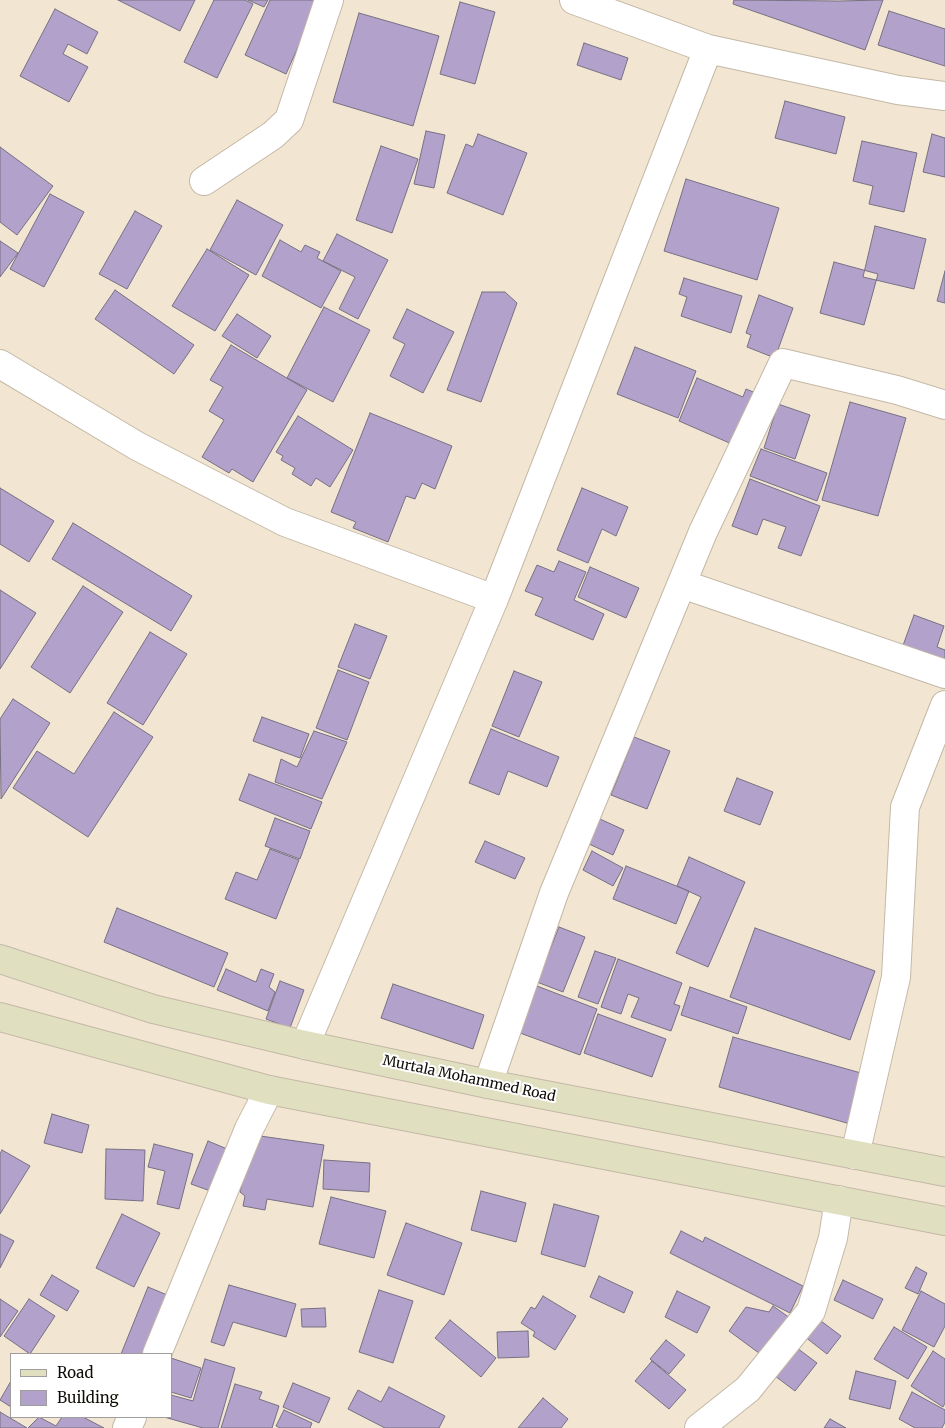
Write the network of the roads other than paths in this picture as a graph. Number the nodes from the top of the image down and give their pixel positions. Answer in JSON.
{"nodes":[{"id":1,"x":329,"y":0,"type":"edge"},
{"id":2,"x":574,"y":0,"type":"edge"},
{"id":3,"x":708,"y":49,"type":"junction"},
{"id":4,"x":945,"y":96,"type":"edge"},
{"id":5,"x":204,"y":181,"type":"dead end"},
{"id":6,"x":0,"y":364,"type":"edge"},
{"id":7,"x":945,"y":405,"type":"edge"},
{"id":8,"x":682,"y":584,"type":"junction"},
{"id":9,"x":494,"y":599,"type":"junction"},
{"id":10,"x":945,"y":674,"type":"edge"},
{"id":11,"x":945,"y":705,"type":"edge"},
{"id":12,"x":0,"y":959,"type":"edge"},
{"id":13,"x":0,"y":1018,"type":"edge"},
{"id":14,"x":305,"y":1045,"type":"junction"},
{"id":15,"x":488,"y":1084,"type":"junction"},
{"id":16,"x":269,"y":1090,"type":"junction"},
{"id":17,"x":855,"y":1156,"type":"junction"},
{"id":18,"x":945,"y":1172,"type":"edge"},
{"id":19,"x":839,"y":1200,"type":"junction"},
{"id":20,"x":945,"y":1221,"type":"edge"},
{"id":21,"x":157,"y":1353,"type":"edge"},
{"id":22,"x":699,"y":1428,"type":"edge"}],
"edges":[{"from":1,"to":5,"type":"street"},
{"from":2,"to":3,"type":"street"},
{"from":3,"to":4,"type":"street"},
{"from":3,"to":9,"type":"street"},
{"from":6,"to":9,"type":"street"},
{"from":7,"to":8,"type":"street"},
{"from":8,"to":10,"type":"street"},
{"from":8,"to":15,"type":"street"},
{"from":9,"to":14,"type":"street"},
{"from":11,"to":17,"type":"street"},
{"from":12,"to":14,"type":"main road","name":"Murtala Mohammed Road"},
{"from":13,"to":16,"type":"main road"},
{"from":14,"to":15,"type":"main road","name":"Murtala Mohammed Road"},
{"from":15,"to":17,"type":"main road","name":"Murtala Mohammed Road"},
{"from":16,"to":19,"type":"main road"},
{"from":16,"to":21,"type":"street"},
{"from":17,"to":18,"type":"main road","name":"Murtala Mohammed Road"},
{"from":19,"to":20,"type":"main road"},
{"from":19,"to":22,"type":"street"}]}
